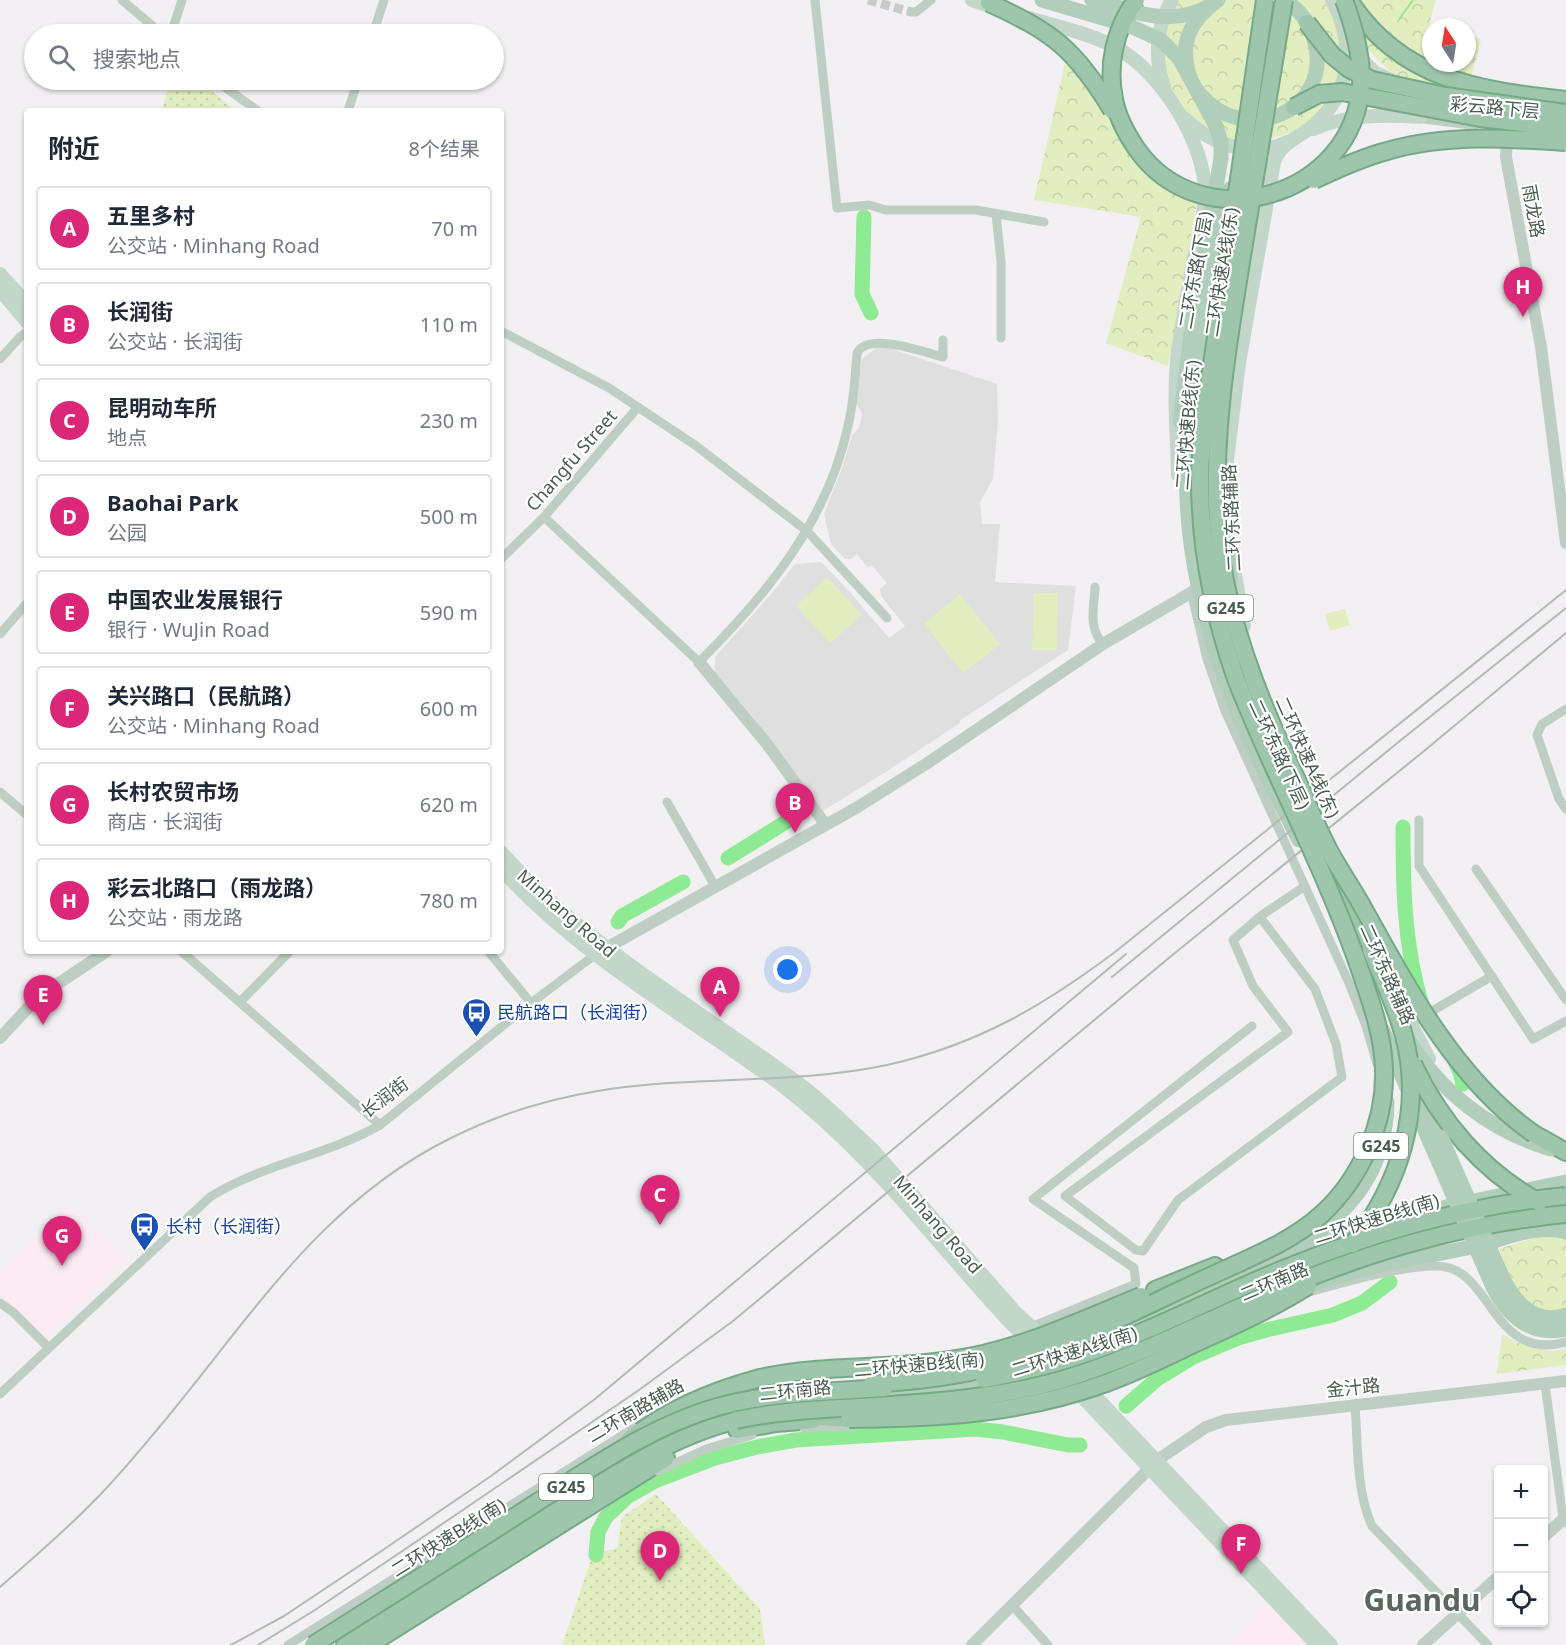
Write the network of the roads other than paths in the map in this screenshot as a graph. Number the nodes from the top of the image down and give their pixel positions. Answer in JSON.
{"nodes":[{"id":1,"x":122,"y":0,"type":"edge"},
{"id":2,"x":182,"y":0,"type":"edge"},
{"id":3,"x":384,"y":0,"type":"edge"},
{"id":4,"x":815,"y":0,"type":"edge"},
{"id":5,"x":931,"y":0,"type":"edge"},
{"id":6,"x":972,"y":0,"type":"edge"},
{"id":7,"x":981,"y":0,"type":"edge"},
{"id":8,"x":1042,"y":0,"type":"edge"},
{"id":9,"x":1092,"y":0,"type":"edge"},
{"id":10,"x":1172,"y":0,"type":"edge"},
{"id":11,"x":1260,"y":0,"type":"edge"},
{"id":12,"x":1265,"y":0,"type":"edge"},
{"id":13,"x":1272,"y":0,"type":"edge"},
{"id":14,"x":1284,"y":0,"type":"edge"},
{"id":15,"x":1216,"y":2,"type":"edge"},
{"id":16,"x":1339,"y":2,"type":"edge"},
{"id":17,"x":911,"y":12,"type":"dead end"},
{"id":18,"x":1134,"y":13,"type":"edge"},
{"id":19,"x":1307,"y":23,"type":"junction"},
{"id":20,"x":150,"y":24,"type":"edge"},
{"id":21,"x":174,"y":24,"type":"edge"},
{"id":22,"x":376,"y":24,"type":"edge"},
{"id":23,"x":1192,"y":83,"type":"junction"},
{"id":24,"x":1416,"y":87,"type":"joint"},
{"id":25,"x":229,"y":90,"type":"edge"},
{"id":26,"x":355,"y":90,"type":"edge"},
{"id":27,"x":1510,"y":99,"type":"junction"},
{"id":28,"x":1566,"y":100,"type":"edge"},
{"id":29,"x":1171,"y":103,"type":"junction"},
{"id":30,"x":1566,"y":105,"type":"edge"},
{"id":31,"x":1294,"y":107,"type":"junction"},
{"id":32,"x":254,"y":108,"type":"edge"},
{"id":33,"x":349,"y":108,"type":"edge"},
{"id":34,"x":1566,"y":114,"type":"edge"},
{"id":35,"x":1420,"y":117,"type":"joint"},
{"id":36,"x":1507,"y":127,"type":"junction"},
{"id":37,"x":1124,"y":128,"type":"junction"},
{"id":38,"x":1566,"y":130,"type":"edge"},
{"id":39,"x":1298,"y":137,"type":"junction"},
{"id":40,"x":1566,"y":142,"type":"edge"},
{"id":41,"x":1264,"y":196,"type":"junction"},
{"id":42,"x":996,"y":214,"type":"junction"},
{"id":43,"x":1044,"y":222,"type":"dead end"},
{"id":44,"x":0,"y":274,"type":"edge"},
{"id":45,"x":0,"y":290,"type":"edge"},
{"id":46,"x":24,"y":301,"type":"edge"},
{"id":47,"x":24,"y":318,"type":"edge"},
{"id":48,"x":504,"y":333,"type":"edge"},
{"id":49,"x":24,"y":335,"type":"edge"},
{"id":50,"x":1001,"y":338,"type":"dead end"},
{"id":51,"x":943,"y":340,"type":"dead end"},
{"id":52,"x":0,"y":359,"type":"edge"},
{"id":53,"x":638,"y":407,"type":"junction"},
{"id":54,"x":1178,"y":475,"type":"junction"},
{"id":55,"x":544,"y":518,"type":"junction"},
{"id":56,"x":1196,"y":527,"type":"junction"},
{"id":57,"x":807,"y":531,"type":"junction"},
{"id":58,"x":1566,"y":543,"type":"edge"},
{"id":59,"x":1230,"y":547,"type":"junction"},
{"id":60,"x":504,"y":556,"type":"edge"},
{"id":61,"x":1095,"y":587,"type":"dead end"},
{"id":62,"x":1194,"y":592,"type":"junction"},
{"id":63,"x":24,"y":606,"type":"edge"},
{"id":64,"x":887,"y":618,"type":"dead end"},
{"id":65,"x":0,"y":634,"type":"edge"},
{"id":66,"x":1103,"y":644,"type":"junction"},
{"id":67,"x":1223,"y":653,"type":"junction"},
{"id":68,"x":699,"y":662,"type":"junction"},
{"id":69,"x":1234,"y":669,"type":"junction"},
{"id":70,"x":1566,"y":710,"type":"edge"},
{"id":71,"x":0,"y":792,"type":"edge"},
{"id":72,"x":667,"y":802,"type":"dead end"},
{"id":73,"x":1566,"y":809,"type":"edge"},
{"id":74,"x":24,"y":812,"type":"edge"},
{"id":75,"x":1419,"y":820,"type":"dead end"},
{"id":76,"x":825,"y":824,"type":"junction"},
{"id":77,"x":1330,"y":854,"type":"junction"},
{"id":78,"x":504,"y":855,"type":"edge"},
{"id":79,"x":1476,"y":869,"type":"dead end"},
{"id":80,"x":504,"y":871,"type":"edge"},
{"id":81,"x":1321,"y":871,"type":"junction"},
{"id":82,"x":715,"y":886,"type":"junction"},
{"id":83,"x":1305,"y":886,"type":"junction"},
{"id":84,"x":1260,"y":917,"type":"junction"},
{"id":85,"x":1353,"y":945,"type":"junction"},
{"id":86,"x":600,"y":951,"type":"junction"},
{"id":87,"x":102,"y":954,"type":"edge"},
{"id":88,"x":184,"y":954,"type":"edge"},
{"id":89,"x":287,"y":954,"type":"edge"},
{"id":90,"x":490,"y":954,"type":"edge"},
{"id":91,"x":1492,"y":976,"type":"junction"},
{"id":92,"x":1566,"y":1000,"type":"edge"},
{"id":93,"x":240,"y":1002,"type":"junction"},
{"id":94,"x":531,"y":1003,"type":"junction"},
{"id":95,"x":1566,"y":1021,"type":"edge"},
{"id":96,"x":1413,"y":1022,"type":"junction"},
{"id":97,"x":1252,"y":1026,"type":"dead end"},
{"id":98,"x":0,"y":1038,"type":"edge"},
{"id":99,"x":1462,"y":1102,"type":"junction"},
{"id":100,"x":380,"y":1125,"type":"junction"},
{"id":101,"x":1383,"y":1139,"type":"junction"},
{"id":102,"x":1565,"y":1153,"type":"edge"},
{"id":103,"x":1566,"y":1182,"type":"edge"},
{"id":104,"x":1566,"y":1196,"type":"edge"},
{"id":105,"x":1566,"y":1215,"type":"edge"},
{"id":106,"x":1312,"y":1223,"type":"junction"},
{"id":107,"x":1566,"y":1232,"type":"edge"},
{"id":108,"x":1143,"y":1251,"type":"junction"},
{"id":109,"x":1134,"y":1268,"type":"junction"},
{"id":110,"x":1332,"y":1278,"type":"junction"},
{"id":111,"x":1236,"y":1280,"type":"junction"},
{"id":112,"x":1499,"y":1284,"type":"junction"},
{"id":113,"x":0,"y":1303,"type":"edge"},
{"id":114,"x":1566,"y":1315,"type":"edge"},
{"id":115,"x":1230,"y":1321,"type":"junction"},
{"id":116,"x":1031,"y":1327,"type":"junction"},
{"id":117,"x":1566,"y":1329,"type":"edge"},
{"id":118,"x":1566,"y":1342,"type":"edge"},
{"id":119,"x":49,"y":1348,"type":"junction"},
{"id":120,"x":1051,"y":1356,"type":"junction"},
{"id":121,"x":1566,"y":1382,"type":"edge"},
{"id":122,"x":1076,"y":1384,"type":"junction"},
{"id":123,"x":1545,"y":1384,"type":"junction"},
{"id":124,"x":0,"y":1394,"type":"edge"},
{"id":125,"x":748,"y":1400,"type":"junction"},
{"id":126,"x":1355,"y":1405,"type":"junction"},
{"id":127,"x":849,"y":1419,"type":"junction"},
{"id":128,"x":736,"y":1420,"type":"junction"},
{"id":129,"x":653,"y":1452,"type":"junction"},
{"id":130,"x":1153,"y":1465,"type":"junction"},
{"id":131,"x":576,"y":1481,"type":"junction"},
{"id":132,"x":569,"y":1519,"type":"junction"},
{"id":133,"x":1565,"y":1521,"type":"edge"},
{"id":134,"x":1548,"y":1534,"type":"edge"},
{"id":135,"x":1494,"y":1581,"type":"edge"},
{"id":136,"x":1012,"y":1605,"type":"junction"},
{"id":137,"x":1458,"y":1614,"type":"junction"},
{"id":138,"x":288,"y":1645,"type":"edge"},
{"id":139,"x":315,"y":1645,"type":"edge"},
{"id":140,"x":340,"y":1645,"type":"edge"},
{"id":141,"x":345,"y":1645,"type":"edge"},
{"id":142,"x":369,"y":1645,"type":"edge"},
{"id":143,"x":382,"y":1645,"type":"edge"},
{"id":144,"x":972,"y":1645,"type":"edge"},
{"id":145,"x":1048,"y":1645,"type":"edge"},
{"id":146,"x":1317,"y":1645,"type":"edge"},
{"id":147,"x":1331,"y":1645,"type":"edge"},
{"id":148,"x":1423,"y":1645,"type":"edge"},
{"id":149,"x":1488,"y":1645,"type":"edge"}],
"edges":[{"from":1,"to":20,"type":"street"},
{"from":2,"to":21,"type":"street"},
{"from":3,"to":22,"type":"street"},
{"from":4,"to":42,"type":"street"},
{"from":5,"to":17,"type":"street"},
{"from":6,"to":29,"type":"main road"},
{"from":7,"to":37,"type":"highway","bridge":true},
{"from":8,"to":18,"type":"main road"},
{"from":9,"to":18,"type":"main road"},
{"from":10,"to":29,"type":"main road","number":"G245"},
{"from":11,"to":56,"type":"main road","name":"二环东路(下层)"},
{"from":12,"to":81,"type":"highway","name":"二环快速B线(东)","bridge":true},
{"from":13,"to":56,"type":"main road","name":"二环东路(下层)","bridge":true},
{"from":14,"to":19,"type":"main road"},
{"from":14,"to":77,"type":"highway","name":"二环快速A线(东)","bridge":true},
{"from":15,"to":18,"type":"main road","bridge":true},
{"from":15,"to":23,"type":"main road","bridge":true},
{"from":16,"to":24,"type":"main road"},
{"from":16,"to":28,"type":"highway"},
{"from":16,"to":39,"type":"main road"},
{"from":16,"to":41,"type":"highway","bridge":true},
{"from":18,"to":23,"type":"main road","bridge":true},
{"from":18,"to":37,"type":"highway","bridge":true},
{"from":19,"to":31,"type":"main road","bridge":true},
{"from":19,"to":34,"type":"highway","bridge":true},
{"from":23,"to":31,"type":"main road","bridge":true},
{"from":23,"to":54,"type":"main road","bridge":true},
{"from":24,"to":27,"type":"street","name":"彩云路下层"},
{"from":25,"to":32,"type":"street"},
{"from":26,"to":33,"type":"street"},
{"from":27,"to":30,"type":"street","name":"彩云路下层"},
{"from":27,"to":36,"type":"street","name":"雨龙路"},
{"from":29,"to":39,"type":"main road"},
{"from":29,"to":54,"type":"main road","number":"G245"},
{"from":31,"to":38,"type":"highway","bridge":true},
{"from":35,"to":36,"type":"street","name":"彩云路下层","number":"G245"},
{"from":35,"to":39,"type":"main road","number":"G245"},
{"from":36,"to":38,"type":"street","name":"彩云路下层","number":"G245"},
{"from":36,"to":58,"type":"street","name":"雨龙路"},
{"from":37,"to":41,"type":"highway","bridge":true},
{"from":39,"to":59,"type":"main road","name":"二环东路辅路","number":"G245"},
{"from":40,"to":41,"type":"highway","bridge":true},
{"from":42,"to":43,"type":"street"},
{"from":42,"to":50,"type":"street"},
{"from":44,"to":46,"type":"main road"},
{"from":45,"to":47,"type":"main road"},
{"from":48,"to":53,"type":"street"},
{"from":49,"to":52,"type":"street"},
{"from":51,"to":57,"type":"street"},
{"from":53,"to":55,"type":"street","name":"Changfu Street"},
{"from":53,"to":57,"type":"street"},
{"from":54,"to":62,"type":"main road","number":"G245"},
{"from":55,"to":60,"type":"street","name":"Changfu Street"},
{"from":55,"to":68,"type":"street"},
{"from":56,"to":62,"type":"main road","name":"二环东路(下层)"},
{"from":56,"to":67,"type":"main road","name":"二环东路(下层)"},
{"from":57,"to":64,"type":"street"},
{"from":57,"to":68,"type":"street"},
{"from":59,"to":69,"type":"main road","number":"G245"},
{"from":59,"to":96,"type":"main road","name":"二环东路辅路"},
{"from":61,"to":66,"type":"street"},
{"from":62,"to":66,"type":"street","name":"长润街"},
{"from":62,"to":67,"type":"main road","number":"G245"},
{"from":62,"to":83,"type":"street"},
{"from":63,"to":65,"type":"street"},
{"from":66,"to":76,"type":"street","name":"长润街"},
{"from":67,"to":69,"type":"main road","name":"二环东路(下层)","number":"G245"},
{"from":67,"to":85,"type":"main road","name":"二环东路(下层)","number":"G245"},
{"from":68,"to":76,"type":"street"},
{"from":69,"to":85,"type":"main road","name":"二环东路(下层)","number":"G245"},
{"from":70,"to":73,"type":"street"},
{"from":71,"to":74,"type":"street"},
{"from":72,"to":82,"type":"street"},
{"from":75,"to":91,"type":"street"},
{"from":76,"to":82,"type":"street","name":"长润街"},
{"from":77,"to":102,"type":"highway","bridge":true},
{"from":77,"to":127,"type":"highway","bridge":true},
{"from":78,"to":86,"type":"main road","name":"Minhang Road"},
{"from":79,"to":92,"type":"street"},
{"from":80,"to":86,"type":"main road","name":"Minhang Road"},
{"from":81,"to":105,"type":"highway","bridge":true},
{"from":81,"to":106,"type":"highway","bridge":true},
{"from":82,"to":86,"type":"street","name":"长润街"},
{"from":83,"to":84,"type":"street"},
{"from":83,"to":101,"type":"street"},
{"from":84,"to":108,"type":"street"},
{"from":84,"to":108,"type":"street"},
{"from":85,"to":99,"type":"main road"},
{"from":85,"to":101,"type":"main road","number":"G245"},
{"from":85,"to":112,"type":"main road","bridge":true},
{"from":86,"to":94,"type":"street","name":"长润街"},
{"from":86,"to":116,"type":"main road","name":"Minhang Road"},
{"from":86,"to":120,"type":"main road","name":"Minhang Road"},
{"from":87,"to":98,"type":"street"},
{"from":88,"to":93,"type":"street"},
{"from":89,"to":93,"type":"street"},
{"from":90,"to":94,"type":"street"},
{"from":91,"to":95,"type":"street"},
{"from":91,"to":96,"type":"street"},
{"from":93,"to":100,"type":"street"},
{"from":94,"to":100,"type":"street","name":"长润街"},
{"from":96,"to":99,"type":"main road","name":"二环东路辅路"},
{"from":97,"to":109,"type":"street"},
{"from":99,"to":102,"type":"main road"},
{"from":100,"to":119,"type":"street","name":"长润街"},
{"from":101,"to":111,"type":"main road","number":"G245"},
{"from":103,"to":111,"type":"main road"},
{"from":104,"to":125,"type":"highway","name":"二环快速B线(南)","bridge":true},
{"from":105,"to":110,"type":"main road"},
{"from":105,"to":128,"type":"highway","name":"二环快速A线(南)","bridge":true},
{"from":106,"to":125,"type":"highway","bridge":true},
{"from":106,"to":131,"type":"highway","bridge":true},
{"from":107,"to":110,"type":"main road","name":"二环南路","number":"G245"},
{"from":108,"to":109,"type":"street"},
{"from":109,"to":116,"type":"street"},
{"from":110,"to":115,"type":"main road","name":"二环南路","number":"G245"},
{"from":111,"to":120,"type":"main road","name":"二环南路","number":"G245"},
{"from":112,"to":114,"type":"main road"},
{"from":112,"to":117,"type":"main road"},
{"from":113,"to":119,"type":"street"},
{"from":115,"to":118,"type":"street"},
{"from":115,"to":122,"type":"main road","name":"二环南路","number":"G245"},
{"from":116,"to":120,"type":"main road","name":"Minhang Road"},
{"from":119,"to":124,"type":"street","name":"长润街"},
{"from":120,"to":122,"type":"main road","name":"Minhang Road"},
{"from":120,"to":131,"type":"main road","name":"二环南路","number":"G245"},
{"from":120,"to":138,"type":"street","name":"二环南路辅路"},
{"from":121,"to":123,"type":"street","name":"金汁路"},
{"from":122,"to":130,"type":"main road","name":"Minhang Road"},
{"from":122,"to":140,"type":"main road","name":"二环南路","number":"G245"},
{"from":122,"to":143,"type":"street"},
{"from":123,"to":126,"type":"street","name":"金汁路"},
{"from":123,"to":133,"type":"street"},
{"from":125,"to":139,"type":"highway","name":"二环快速B线(南)","bridge":true},
{"from":126,"to":130,"type":"street","name":"金汁路"},
{"from":126,"to":137,"type":"street"},
{"from":127,"to":128,"type":"highway","bridge":true},
{"from":127,"to":132,"type":"highway"},
{"from":128,"to":129,"type":"highway","name":"二环快速A线(南)"},
{"from":129,"to":132,"type":"highway"},
{"from":129,"to":141,"type":"highway","name":"二环快速A线(南)"},
{"from":130,"to":136,"type":"street","name":"金汁路"},
{"from":130,"to":146,"type":"main road","name":"Minhang Road"},
{"from":130,"to":147,"type":"main road","name":"Minhang Road"},
{"from":131,"to":139,"type":"main road","name":"二环南路","number":"G245"},
{"from":132,"to":142,"type":"highway"},
{"from":133,"to":134,"type":"street"},
{"from":135,"to":137,"type":"street"},
{"from":136,"to":144,"type":"street","name":"金汁路"},
{"from":136,"to":145,"type":"street"},
{"from":137,"to":148,"type":"street"},
{"from":137,"to":149,"type":"street"}]}
